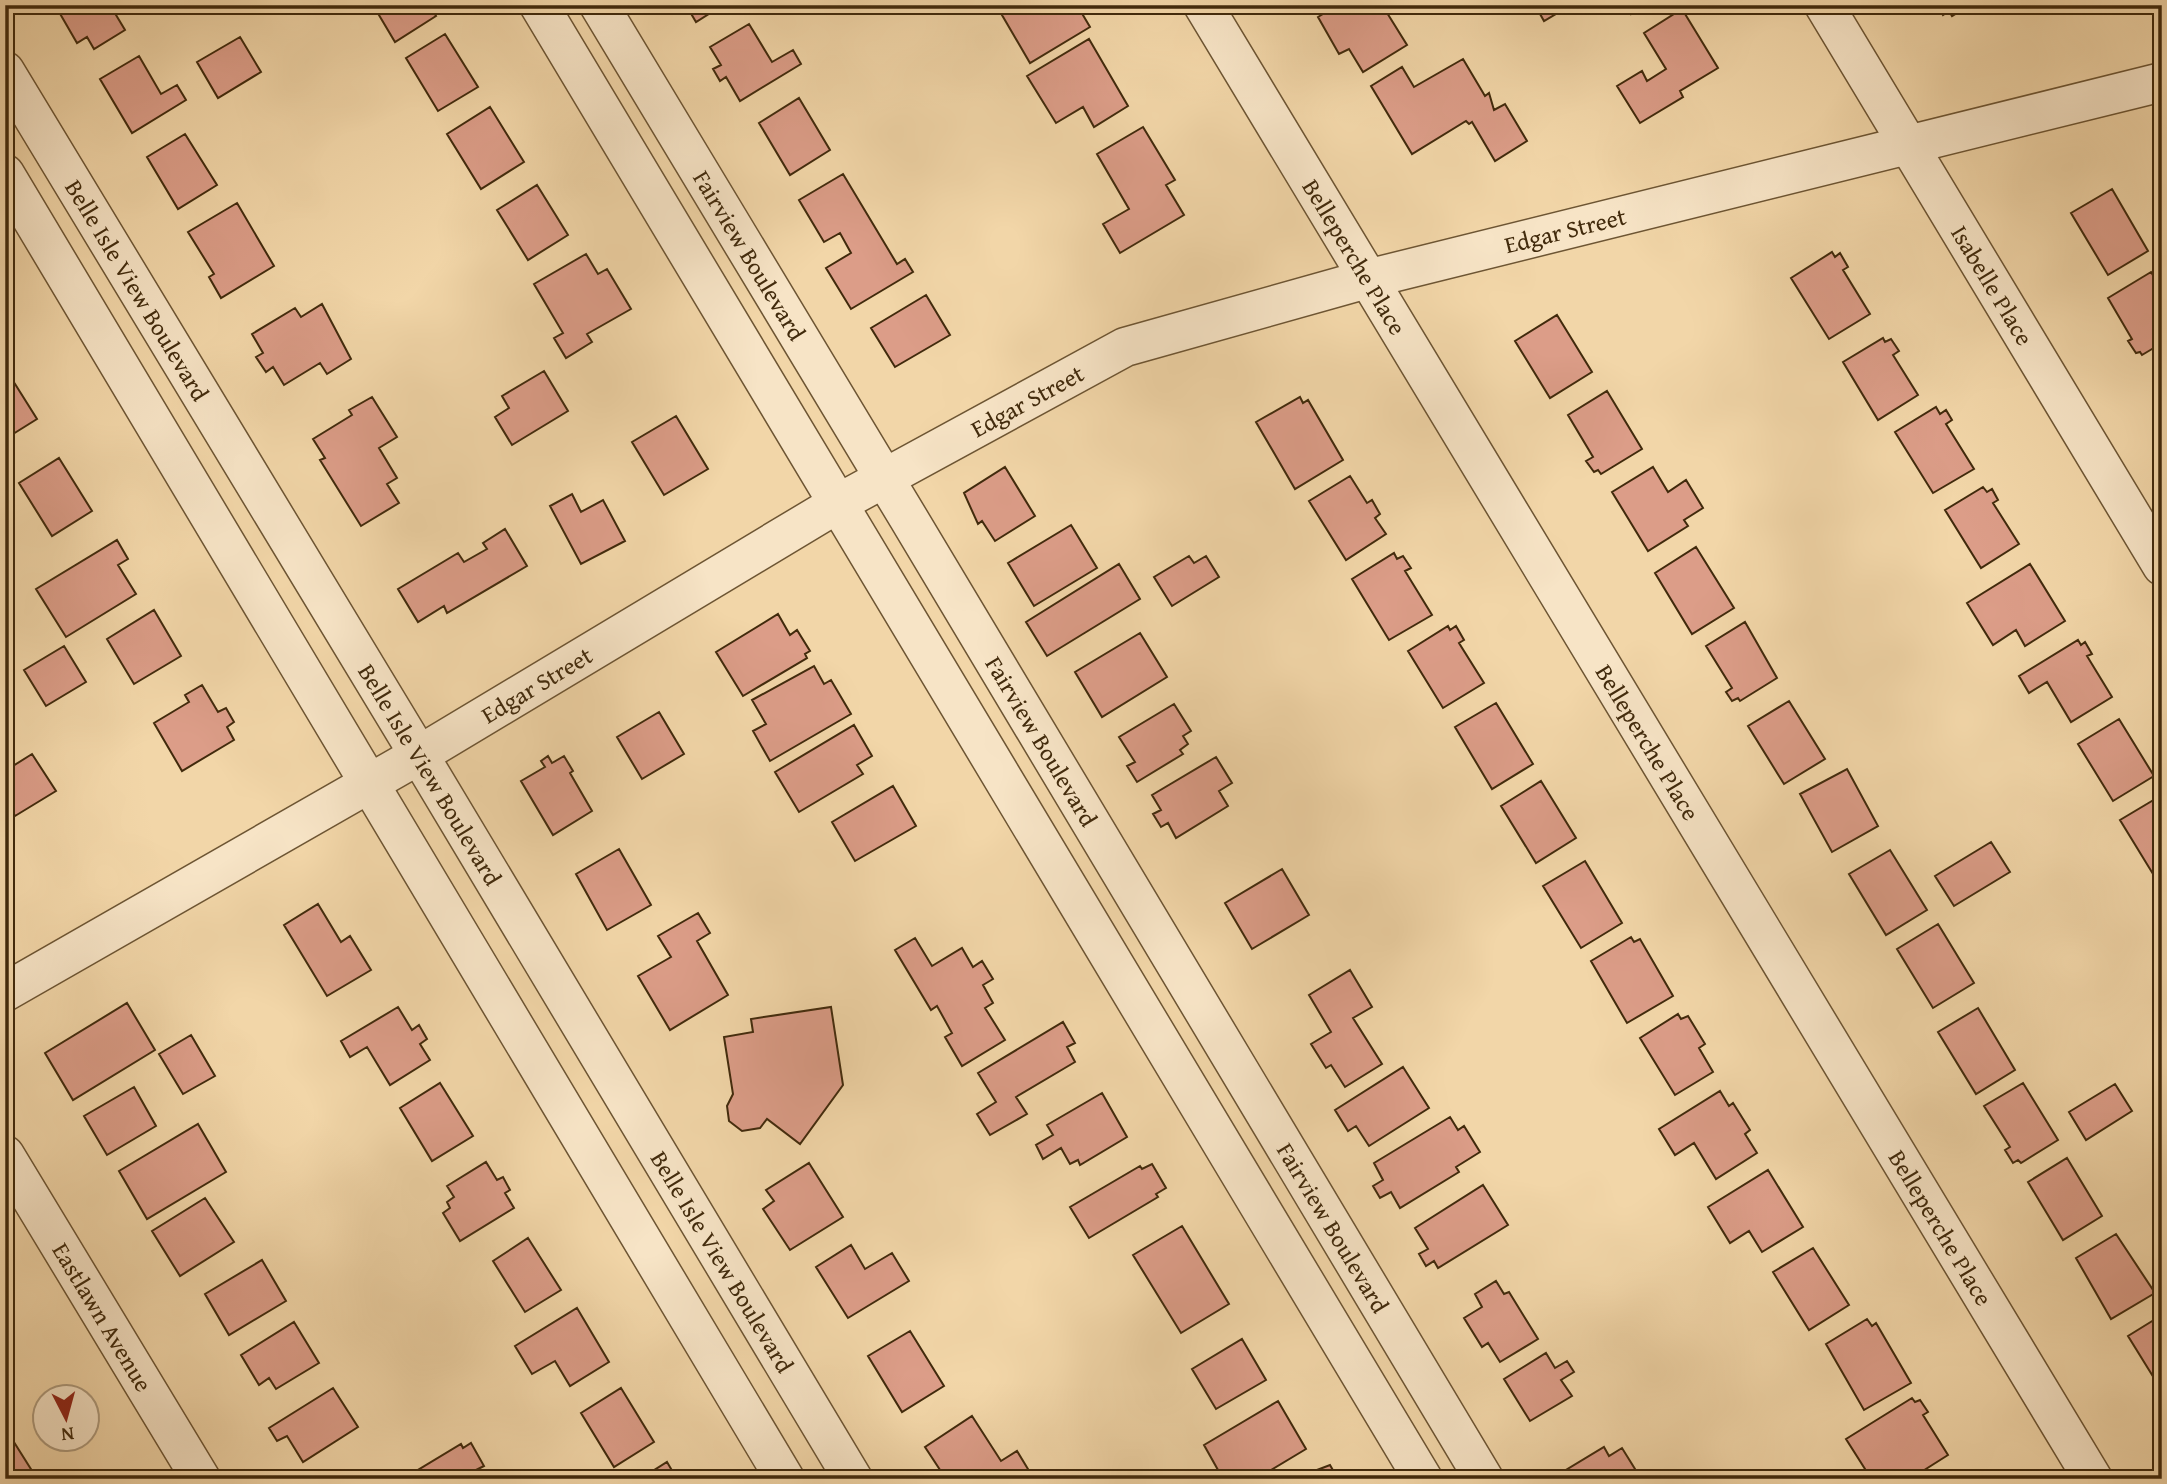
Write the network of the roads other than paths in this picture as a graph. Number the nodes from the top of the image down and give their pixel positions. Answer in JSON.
{"nodes":[{"id":1,"x":539,"y":5,"type":"edge"},
{"id":2,"x":598,"y":5,"type":"edge"},
{"id":3,"x":1203,"y":5,"type":"edge"},
{"id":4,"x":1824,"y":5,"type":"edge"},
{"id":5,"x":5,"y":71,"type":"edge"},
{"id":6,"x":2162,"y":82,"type":"edge"},
{"id":7,"x":1908,"y":144,"type":"junction"},
{"id":8,"x":5,"y":174,"type":"edge"},
{"id":9,"x":1367,"y":279,"type":"junction"},
{"id":10,"x":884,"y":477,"type":"junction"},
{"id":11,"x":837,"y":504,"type":"junction"},
{"id":12,"x":2162,"y":566,"type":"edge"},
{"id":13,"x":419,"y":755,"type":"junction"},
{"id":14,"x":369,"y":783,"type":"junction"},
{"id":15,"x":5,"y":992,"type":"edge"},
{"id":16,"x":5,"y":1156,"type":"edge"},
{"id":17,"x":1317,"y":1202,"type":"junction"},
{"id":18,"x":1271,"y":1227,"type":"junction"},
{"id":19,"x":201,"y":1479,"type":"edge"},
{"id":20,"x":785,"y":1479,"type":"edge"},
{"id":21,"x":853,"y":1479,"type":"edge"},
{"id":22,"x":1423,"y":1479,"type":"edge"},
{"id":23,"x":1484,"y":1479,"type":"edge"},
{"id":24,"x":2093,"y":1479,"type":"edge"}],
"edges":[{"from":1,"to":11,"type":"street"},
{"from":2,"to":10,"type":"street","name":"Fairview Boulevard"},
{"from":3,"to":9,"type":"street","name":"Belleperche Place"},
{"from":4,"to":7,"type":"street","name":"Isabelle Place"},
{"from":5,"to":13,"type":"street","name":"Belle Isle View Boulevard"},
{"from":6,"to":7,"type":"street","name":"Edgar Street"},
{"from":7,"to":9,"type":"street","name":"Edgar Street"},
{"from":7,"to":12,"type":"street","name":"Isabelle Place"},
{"from":8,"to":14,"type":"street"},
{"from":9,"to":10,"type":"street","name":"Edgar Street"},
{"from":9,"to":24,"type":"street","name":"Belleperche Place"},
{"from":10,"to":11,"type":"street","name":"Edgar Street"},
{"from":10,"to":17,"type":"street","name":"Fairview Boulevard"},
{"from":11,"to":13,"type":"street","name":"Edgar Street"},
{"from":11,"to":18,"type":"street"},
{"from":13,"to":14,"type":"street","name":"Edgar Street"},
{"from":13,"to":21,"type":"street","name":"Belle Isle View Boulevard"},
{"from":14,"to":15,"type":"street","name":"Edgar Street"},
{"from":14,"to":20,"type":"street"},
{"from":16,"to":19,"type":"street","name":"Eastlawn Avenue"},
{"from":17,"to":18,"type":"street"},
{"from":17,"to":23,"type":"street","name":"Fairview Boulevard"},
{"from":18,"to":22,"type":"street"}]}
